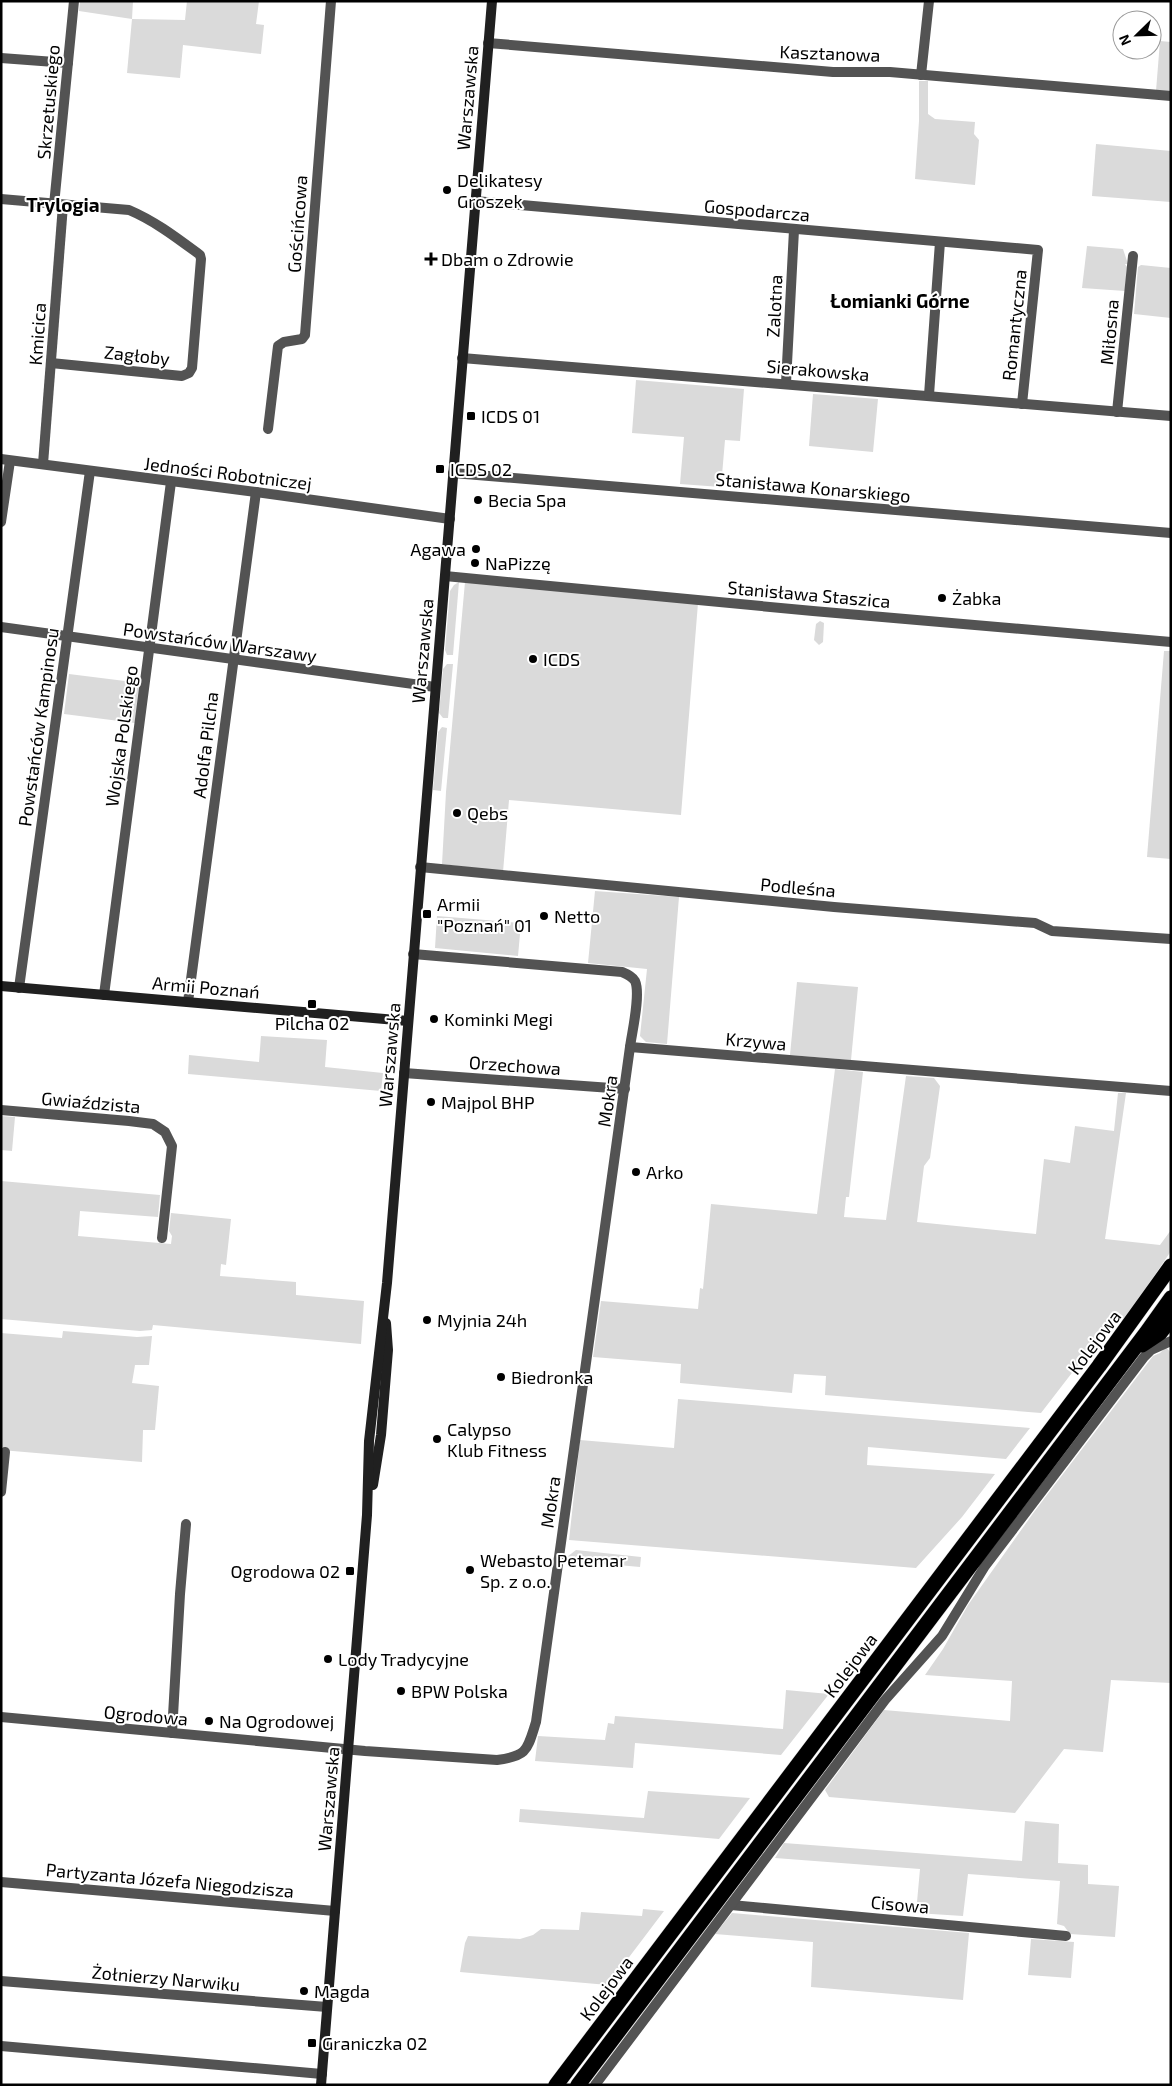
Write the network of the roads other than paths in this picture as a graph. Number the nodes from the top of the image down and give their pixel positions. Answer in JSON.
{"nodes":[{"id":1,"x":74,"y":1,"type":"edge"},
{"id":2,"x":330,"y":1,"type":"edge"},
{"id":3,"x":492,"y":1,"type":"edge"},
{"id":4,"x":929,"y":1,"type":"edge"},
{"id":5,"x":488,"y":43,"type":"junction"},
{"id":6,"x":1,"y":58,"type":"edge"},
{"id":7,"x":68,"y":63,"type":"junction"},
{"id":8,"x":921,"y":75,"type":"junction"},
{"id":9,"x":1171,"y":96,"type":"edge"},
{"id":10,"x":1,"y":200,"type":"edge"},
{"id":11,"x":475,"y":202,"type":"junction"},
{"id":12,"x":58,"y":205,"type":"junction"},
{"id":13,"x":794,"y":230,"type":"junction"},
{"id":14,"x":940,"y":242,"type":"junction"},
{"id":15,"x":1038,"y":250,"type":"joint"},
{"id":16,"x":1132,"y":256,"type":"dead end"},
{"id":17,"x":462,"y":358,"type":"junction"},
{"id":18,"x":51,"y":363,"type":"junction"},
{"id":19,"x":786,"y":383,"type":"junction"},
{"id":20,"x":930,"y":396,"type":"junction"},
{"id":21,"x":1022,"y":404,"type":"junction"},
{"id":22,"x":1117,"y":412,"type":"junction"},
{"id":23,"x":1171,"y":416,"type":"edge"},
{"id":24,"x":268,"y":429,"type":"dead end"},
{"id":25,"x":6,"y":460,"type":"edge"},
{"id":26,"x":42,"y":464,"type":"junction"},
{"id":27,"x":90,"y":471,"type":"junction"},
{"id":28,"x":452,"y":473,"type":"junction"},
{"id":29,"x":171,"y":482,"type":"junction"},
{"id":30,"x":256,"y":492,"type":"junction"},
{"id":31,"x":450,"y":519,"type":"junction"},
{"id":32,"x":1,"y":522,"type":"edge"},
{"id":33,"x":1171,"y":533,"type":"edge"},
{"id":34,"x":445,"y":576,"type":"junction"},
{"id":35,"x":1,"y":627,"type":"edge"},
{"id":36,"x":66,"y":636,"type":"junction"},
{"id":37,"x":1171,"y":642,"type":"edge"},
{"id":38,"x":150,"y":649,"type":"junction"},
{"id":39,"x":233,"y":660,"type":"junction"},
{"id":40,"x":435,"y":687,"type":"junction"},
{"id":41,"x":420,"y":867,"type":"junction"},
{"id":42,"x":1171,"y":939,"type":"edge"},
{"id":43,"x":413,"y":954,"type":"junction"},
{"id":44,"x":1,"y":986,"type":"edge"},
{"id":45,"x":19,"y":988,"type":"junction"},
{"id":46,"x":104,"y":994,"type":"junction"},
{"id":47,"x":188,"y":1002,"type":"junction"},
{"id":48,"x":408,"y":1021,"type":"junction"},
{"id":49,"x":630,"y":1047,"type":"junction"},
{"id":50,"x":404,"y":1072,"type":"junction"},
{"id":51,"x":625,"y":1089,"type":"junction"},
{"id":52,"x":1171,"y":1091,"type":"edge"},
{"id":53,"x":1,"y":1110,"type":"edge"},
{"id":54,"x":162,"y":1238,"type":"dead end"},
{"id":55,"x":1171,"y":1266,"type":"edge"},
{"id":56,"x":1171,"y":1298,"type":"edge"},
{"id":57,"x":1171,"y":1319,"type":"edge"},
{"id":58,"x":1171,"y":1341,"type":"edge"},
{"id":59,"x":1138,"y":1355,"type":"junction"},
{"id":60,"x":5,"y":1452,"type":"dead end"},
{"id":61,"x":1,"y":1492,"type":"edge"},
{"id":62,"x":186,"y":1524,"type":"dead end"},
{"id":63,"x":1,"y":1717,"type":"edge"},
{"id":64,"x":172,"y":1734,"type":"junction"},
{"id":65,"x":348,"y":1749,"type":"junction"},
{"id":66,"x":1,"y":1882,"type":"edge"},
{"id":67,"x":731,"y":1905,"type":"junction"},
{"id":68,"x":335,"y":1911,"type":"junction"},
{"id":69,"x":1066,"y":1936,"type":"dead end"},
{"id":70,"x":1,"y":1980,"type":"edge"},
{"id":71,"x":327,"y":2007,"type":"junction"},
{"id":72,"x":1,"y":2046,"type":"edge"},
{"id":73,"x":321,"y":2079,"type":"edge"},
{"id":74,"x":556,"y":2085,"type":"edge"},
{"id":75,"x":578,"y":2085,"type":"edge"},
{"id":76,"x":595,"y":2085,"type":"edge"}],
"edges":[{"from":1,"to":7,"type":"street","name":"Skrzetuskiego"},
{"from":2,"to":24,"type":"street","name":"Gościńcowa"},
{"from":3,"to":5,"type":"street","name":"Warszawska"},
{"from":4,"to":8,"type":"street"},
{"from":5,"to":8,"type":"street","name":"Kasztanowa"},
{"from":5,"to":11,"type":"street","name":"Warszawska"},
{"from":6,"to":7,"type":"street"},
{"from":7,"to":12,"type":"street","name":"Skrzetuskiego"},
{"from":8,"to":9,"type":"street","name":"Kasztanowa"},
{"from":10,"to":12,"type":"street"},
{"from":11,"to":13,"type":"street","name":"Gospodarcza"},
{"from":11,"to":17,"type":"street","name":"Warszawska"},
{"from":12,"to":18,"type":"street","name":"Kmicica"},
{"from":12,"to":18,"type":"street","name":"Zagłoby"},
{"from":13,"to":14,"type":"street","name":"Gospodarcza"},
{"from":13,"to":19,"type":"street","name":"Zalotna"},
{"from":14,"to":15,"type":"street","name":"Gospodarcza"},
{"from":14,"to":20,"type":"street"},
{"from":15,"to":21,"type":"street","name":"Romantyczna"},
{"from":16,"to":22,"type":"street","name":"Miłosna"},
{"from":17,"to":19,"type":"street","name":"Sierakowska"},
{"from":17,"to":28,"type":"street","name":"Warszawska"},
{"from":18,"to":26,"type":"street","name":"Kmicica"},
{"from":19,"to":20,"type":"street","name":"Sierakowska"},
{"from":20,"to":21,"type":"street","name":"Sierakowska"},
{"from":21,"to":22,"type":"street","name":"Sierakowska"},
{"from":22,"to":23,"type":"street","name":"Sierakowska"},
{"from":25,"to":26,"type":"street","name":"Jedności Robotniczej"},
{"from":25,"to":32,"type":"street"},
{"from":26,"to":27,"type":"street","name":"Jedności Robotniczej"},
{"from":27,"to":29,"type":"street","name":"Jedności Robotniczej"},
{"from":27,"to":36,"type":"street","name":"Powstańców Kampinosu"},
{"from":28,"to":31,"type":"street","name":"Warszawska"},
{"from":28,"to":33,"type":"street","name":"Stanisława Konarskiego"},
{"from":29,"to":30,"type":"street","name":"Jedności Robotniczej"},
{"from":29,"to":38,"type":"street","name":"Wojska Polskiego"},
{"from":30,"to":31,"type":"street","name":"Jedności Robotniczej"},
{"from":30,"to":39,"type":"street","name":"Adolfa Pilcha"},
{"from":31,"to":34,"type":"street","name":"Warszawska"},
{"from":34,"to":37,"type":"street","name":"Stanisława Staszica"},
{"from":34,"to":40,"type":"street","name":"Warszawska"},
{"from":35,"to":36,"type":"street","name":"Powstańców Warszawy"},
{"from":36,"to":38,"type":"street","name":"Powstańców Warszawy"},
{"from":36,"to":45,"type":"street","name":"Powstańców Kampinosu"},
{"from":38,"to":39,"type":"street","name":"Powstańców Warszawy"},
{"from":38,"to":46,"type":"street","name":"Wojska Polskiego"},
{"from":39,"to":40,"type":"street","name":"Powstańców Warszawy"},
{"from":39,"to":47,"type":"street","name":"Adolfa Pilcha"},
{"from":40,"to":41,"type":"street","name":"Warszawska"},
{"from":41,"to":42,"type":"street","name":"Podleśna"},
{"from":41,"to":43,"type":"street","name":"Warszawska"},
{"from":43,"to":48,"type":"street","name":"Warszawska"},
{"from":43,"to":49,"type":"street"},
{"from":44,"to":45,"type":"street","name":"Armii Poznań"},
{"from":45,"to":46,"type":"street","name":"Armii Poznań"},
{"from":46,"to":47,"type":"street","name":"Armii Poznań"},
{"from":47,"to":48,"type":"street","name":"Armii Poznań"},
{"from":48,"to":50,"type":"street","name":"Warszawska"},
{"from":49,"to":51,"type":"street","name":"Mokra"},
{"from":49,"to":52,"type":"street","name":"Krzywa"},
{"from":50,"to":51,"type":"street","name":"Orzechowa"},
{"from":50,"to":65,"type":"street","name":"Warszawska"},
{"from":51,"to":65,"type":"street","name":"Mokra"},
{"from":53,"to":54,"type":"street","name":"Gwiaździsta"},
{"from":55,"to":74,"type":"highway","name":"Kolejowa"},
{"from":56,"to":59,"type":"highway","name":"Kolejowa"},
{"from":57,"to":59,"type":"highway"},
{"from":58,"to":59,"type":"street","name":"Kolejowa"},
{"from":59,"to":67,"type":"street"},
{"from":59,"to":75,"type":"highway","name":"Kolejowa"},
{"from":60,"to":61,"type":"street"},
{"from":62,"to":64,"type":"street"},
{"from":63,"to":64,"type":"street","name":"Ogrodowa"},
{"from":64,"to":65,"type":"street","name":"Ogrodowa"},
{"from":65,"to":68,"type":"street","name":"Warszawska"},
{"from":66,"to":68,"type":"street","name":"Partyzanta Józefa Niegodzisza"},
{"from":67,"to":69,"type":"street","name":"Cisowa"},
{"from":67,"to":76,"type":"street"},
{"from":68,"to":71,"type":"street","name":"Warszawska"},
{"from":70,"to":71,"type":"street","name":"Żołnierzy Narwiku"},
{"from":71,"to":73,"type":"street","name":"Warszawska"},
{"from":72,"to":73,"type":"street"}]}
